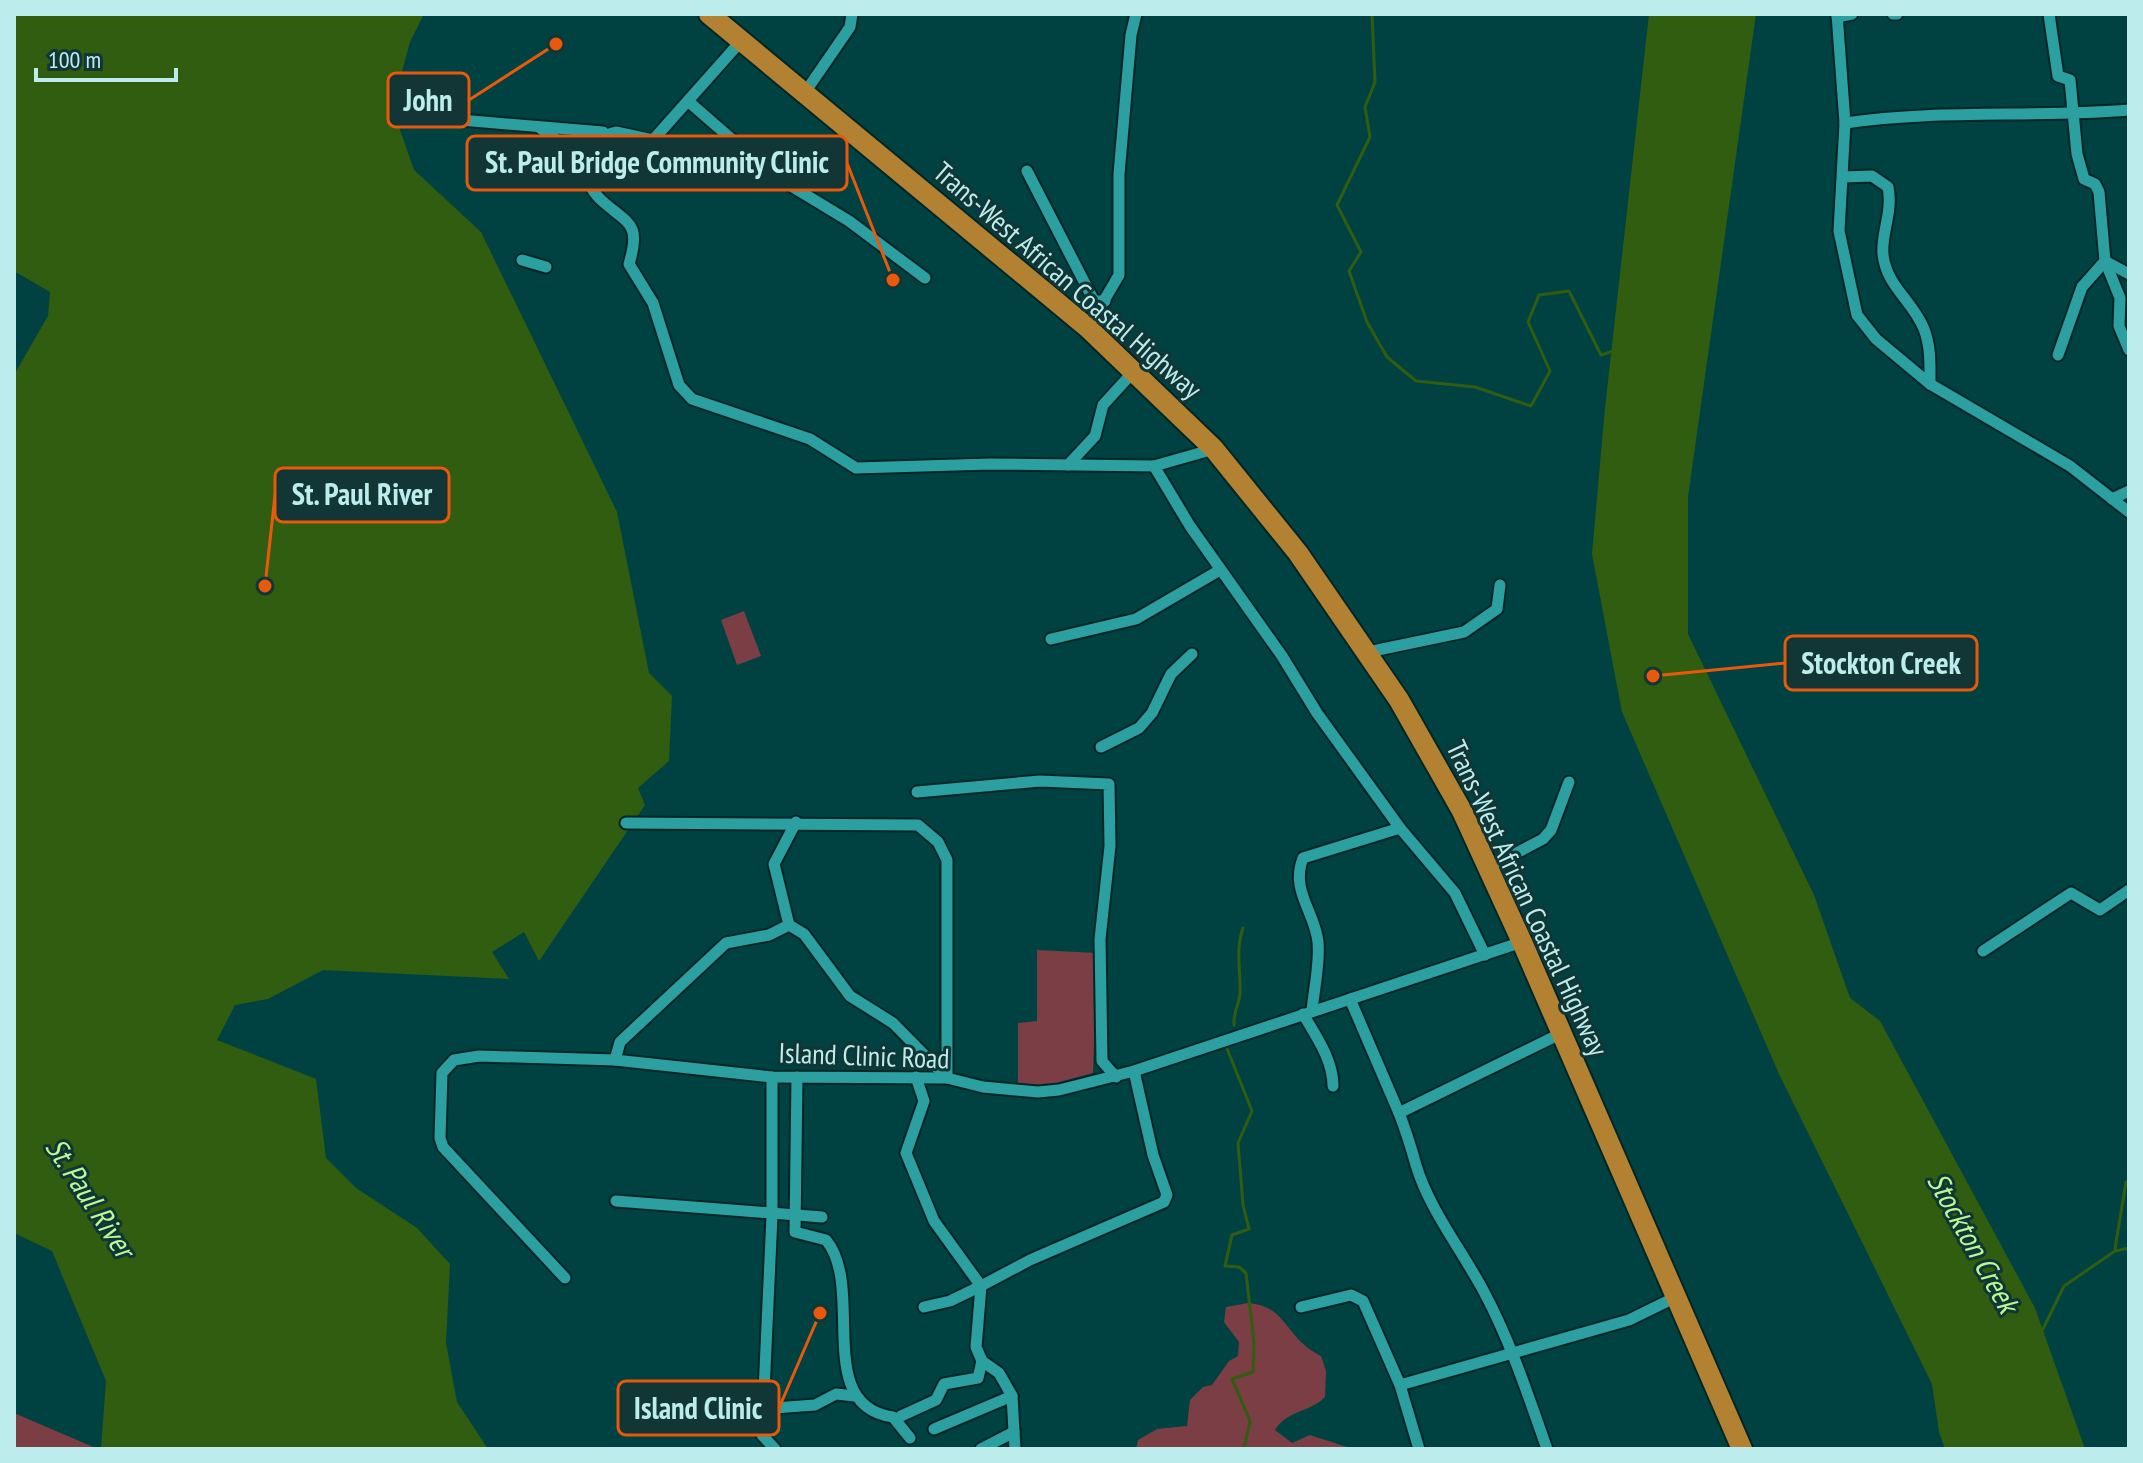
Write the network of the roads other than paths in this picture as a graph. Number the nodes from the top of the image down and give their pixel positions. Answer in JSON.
{"nodes":[{"id":1,"x":709,"y":14,"type":"edge"},
{"id":2,"x":852,"y":14,"type":"edge"},
{"id":3,"x":1136,"y":14,"type":"edge"},
{"id":4,"x":1852,"y":14,"type":"edge"},
{"id":5,"x":2049,"y":14,"type":"edge"},
{"id":6,"x":1837,"y":16,"type":"edge"},
{"id":7,"x":741,"y":41,"type":"junction"},
{"id":8,"x":806,"y":91,"type":"junction"},
{"id":9,"x":689,"y":102,"type":"junction"},
{"id":10,"x":2129,"y":110,"type":"edge"},
{"id":11,"x":2072,"y":115,"type":"junction"},
{"id":12,"x":449,"y":119,"type":"dead end"},
{"id":13,"x":1845,"y":123,"type":"junction"},
{"id":14,"x":537,"y":125,"type":"junction"},
{"id":15,"x":616,"y":132,"type":"junction"},
{"id":16,"x":582,"y":169,"type":"junction"},
{"id":17,"x":1027,"y":171,"type":"dead end"},
{"id":18,"x":1843,"y":177,"type":"junction"},
{"id":19,"x":522,"y":260,"type":"dead end"},
{"id":20,"x":2105,"y":261,"type":"junction"},
{"id":21,"x":546,"y":267,"type":"dead end"},
{"id":22,"x":2129,"y":274,"type":"edge"},
{"id":23,"x":925,"y":278,"type":"dead end"},
{"id":24,"x":1105,"y":301,"type":"junction"},
{"id":25,"x":1088,"y":328,"type":"junction"},
{"id":26,"x":2129,"y":350,"type":"edge"},
{"id":27,"x":2058,"y":355,"type":"dead end"},
{"id":28,"x":1134,"y":371,"type":"junction"},
{"id":29,"x":1930,"y":384,"type":"junction"},
{"id":30,"x":1214,"y":449,"type":"junction"},
{"id":31,"x":1068,"y":465,"type":"junction"},
{"id":32,"x":1154,"y":466,"type":"junction"},
{"id":33,"x":2129,"y":491,"type":"edge"},
{"id":34,"x":2112,"y":499,"type":"junction"},
{"id":35,"x":2129,"y":512,"type":"edge"},
{"id":36,"x":1220,"y":570,"type":"junction"},
{"id":37,"x":1500,"y":585,"type":"dead end"},
{"id":38,"x":1051,"y":639,"type":"dead end"},
{"id":39,"x":1368,"y":652,"type":"junction"},
{"id":40,"x":1192,"y":654,"type":"dead end"},
{"id":41,"x":1101,"y":747,"type":"dead end"},
{"id":42,"x":1569,"y":782,"type":"dead end"},
{"id":43,"x":917,"y":792,"type":"dead end"},
{"id":44,"x":796,"y":822,"type":"junction"},
{"id":45,"x":626,"y":823,"type":"dead end"},
{"id":46,"x":1400,"y":828,"type":"junction"},
{"id":47,"x":1488,"y":868,"type":"junction"},
{"id":48,"x":2129,"y":890,"type":"edge"},
{"id":49,"x":789,"y":925,"type":"junction"},
{"id":50,"x":1522,"y":942,"type":"junction"},
{"id":51,"x":1983,"y":951,"type":"dead end"},
{"id":52,"x":1485,"y":955,"type":"junction"},
{"id":53,"x":1350,"y":999,"type":"junction"},
{"id":54,"x":1308,"y":1012,"type":"junction"},
{"id":55,"x":1562,"y":1033,"type":"junction"},
{"id":56,"x":615,"y":1060,"type":"junction"},
{"id":57,"x":1134,"y":1071,"type":"junction"},
{"id":58,"x":772,"y":1077,"type":"junction"},
{"id":59,"x":797,"y":1077,"type":"junction"},
{"id":60,"x":916,"y":1077,"type":"junction"},
{"id":61,"x":1116,"y":1077,"type":"junction"},
{"id":62,"x":947,"y":1078,"type":"junction"},
{"id":63,"x":1333,"y":1086,"type":"dead end"},
{"id":64,"x":1399,"y":1113,"type":"junction"},
{"id":65,"x":616,"y":1201,"type":"dead end"},
{"id":66,"x":772,"y":1216,"type":"junction"},
{"id":67,"x":796,"y":1216,"type":"junction"},
{"id":68,"x":822,"y":1217,"type":"dead end"},
{"id":69,"x":565,"y":1278,"type":"dead end"},
{"id":70,"x":981,"y":1286,"type":"junction"},
{"id":71,"x":1678,"y":1296,"type":"junction"},
{"id":72,"x":924,"y":1307,"type":"dead end"},
{"id":73,"x":1301,"y":1307,"type":"dead end"},
{"id":74,"x":1514,"y":1355,"type":"junction"},
{"id":75,"x":982,"y":1361,"type":"junction"},
{"id":76,"x":1400,"y":1385,"type":"junction"},
{"id":77,"x":855,"y":1396,"type":"junction"},
{"id":78,"x":1012,"y":1396,"type":"junction"},
{"id":79,"x":774,"y":1408,"type":"dead end"},
{"id":80,"x":901,"y":1416,"type":"dead end"},
{"id":81,"x":934,"y":1429,"type":"dead end"},
{"id":82,"x":1014,"y":1432,"type":"junction"},
{"id":83,"x":910,"y":1438,"type":"dead end"},
{"id":84,"x":775,"y":1449,"type":"edge"},
{"id":85,"x":981,"y":1449,"type":"edge"},
{"id":86,"x":1015,"y":1449,"type":"edge"},
{"id":87,"x":1419,"y":1449,"type":"edge"},
{"id":88,"x":1547,"y":1449,"type":"edge"},
{"id":89,"x":1742,"y":1449,"type":"edge"}],
"edges":[{"from":1,"to":7,"type":"highway","name":"Trans-West African Coastal Highway"},
{"from":2,"to":8,"type":"street"},
{"from":3,"to":24,"type":"street"},
{"from":4,"to":6,"type":"street"},
{"from":5,"to":11,"type":"street"},
{"from":6,"to":13,"type":"street"},
{"from":7,"to":8,"type":"highway","name":"Trans-West African Coastal Highway"},
{"from":7,"to":9,"type":"street"},
{"from":8,"to":25,"type":"highway","name":"Trans-West African Coastal Highway"},
{"from":9,"to":15,"type":"street"},
{"from":9,"to":23,"type":"street"},
{"from":10,"to":11,"type":"street"},
{"from":11,"to":13,"type":"street"},
{"from":11,"to":20,"type":"street"},
{"from":12,"to":14,"type":"street"},
{"from":13,"to":18,"type":"street"},
{"from":14,"to":15,"type":"street"},
{"from":14,"to":16,"type":"street"},
{"from":15,"to":16,"type":"street"},
{"from":16,"to":31,"type":"street"},
{"from":17,"to":24,"type":"street"},
{"from":18,"to":29,"type":"street"},
{"from":18,"to":29,"type":"street"},
{"from":19,"to":21,"type":"street"},
{"from":20,"to":22,"type":"street"},
{"from":20,"to":26,"type":"street"},
{"from":20,"to":27,"type":"street"},
{"from":24,"to":25,"type":"street"},
{"from":25,"to":28,"type":"highway","name":"Trans-West African Coastal Highway"},
{"from":28,"to":30,"type":"highway","name":"Trans-West African Coastal Highway"},
{"from":28,"to":31,"type":"street"},
{"from":29,"to":34,"type":"street"},
{"from":30,"to":32,"type":"street"},
{"from":30,"to":39,"type":"highway","name":"Trans-West African Coastal Highway"},
{"from":31,"to":32,"type":"street"},
{"from":32,"to":36,"type":"street"},
{"from":33,"to":34,"type":"street"},
{"from":34,"to":35,"type":"street"},
{"from":36,"to":38,"type":"street"},
{"from":36,"to":46,"type":"street"},
{"from":37,"to":39,"type":"street"},
{"from":39,"to":47,"type":"highway","name":"Trans-West African Coastal Highway"},
{"from":40,"to":41,"type":"street"},
{"from":42,"to":47,"type":"street"},
{"from":43,"to":61,"type":"street"},
{"from":44,"to":45,"type":"street"},
{"from":44,"to":49,"type":"street"},
{"from":44,"to":62,"type":"street"},
{"from":46,"to":52,"type":"street"},
{"from":46,"to":54,"type":"street"},
{"from":47,"to":50,"type":"highway","name":"Trans-West African Coastal Highway"},
{"from":48,"to":51,"type":"street"},
{"from":49,"to":56,"type":"street"},
{"from":49,"to":62,"type":"street"},
{"from":50,"to":52,"type":"street","name":"Island Clinic Road"},
{"from":50,"to":55,"type":"highway","name":"Trans-West African Coastal Highway"},
{"from":52,"to":53,"type":"street","name":"Island Clinic Road"},
{"from":53,"to":54,"type":"street","name":"Island Clinic Road"},
{"from":53,"to":64,"type":"street"},
{"from":54,"to":57,"type":"street","name":"Island Clinic Road"},
{"from":54,"to":63,"type":"street"},
{"from":55,"to":64,"type":"street"},
{"from":55,"to":71,"type":"highway","name":"Trans-West African Coastal Highway"},
{"from":56,"to":58,"type":"street","name":"Island Clinic Road"},
{"from":56,"to":69,"type":"street","name":"Island Clinic Road"},
{"from":57,"to":61,"type":"street","name":"Island Clinic Road"},
{"from":57,"to":70,"type":"street"},
{"from":58,"to":59,"type":"street","name":"Island Clinic Road"},
{"from":58,"to":66,"type":"street"},
{"from":59,"to":60,"type":"street","name":"Island Clinic Road"},
{"from":59,"to":67,"type":"street"},
{"from":60,"to":62,"type":"street","name":"Island Clinic Road"},
{"from":60,"to":70,"type":"street"},
{"from":61,"to":62,"type":"street","name":"Island Clinic Road"},
{"from":64,"to":74,"type":"street"},
{"from":65,"to":66,"type":"street"},
{"from":66,"to":67,"type":"street"},
{"from":66,"to":84,"type":"street"},
{"from":67,"to":68,"type":"street"},
{"from":67,"to":77,"type":"street"},
{"from":70,"to":72,"type":"street"},
{"from":70,"to":75,"type":"street"},
{"from":71,"to":74,"type":"street"},
{"from":71,"to":89,"type":"highway","name":"Trans-West African Coastal Highway"},
{"from":73,"to":76,"type":"street"},
{"from":74,"to":76,"type":"street"},
{"from":74,"to":88,"type":"street"},
{"from":75,"to":78,"type":"street"},
{"from":75,"to":80,"type":"street"},
{"from":76,"to":87,"type":"street"},
{"from":77,"to":79,"type":"street"},
{"from":77,"to":83,"type":"street"},
{"from":78,"to":81,"type":"street"},
{"from":78,"to":82,"type":"street"},
{"from":82,"to":85,"type":"street"},
{"from":82,"to":86,"type":"street"}]}
